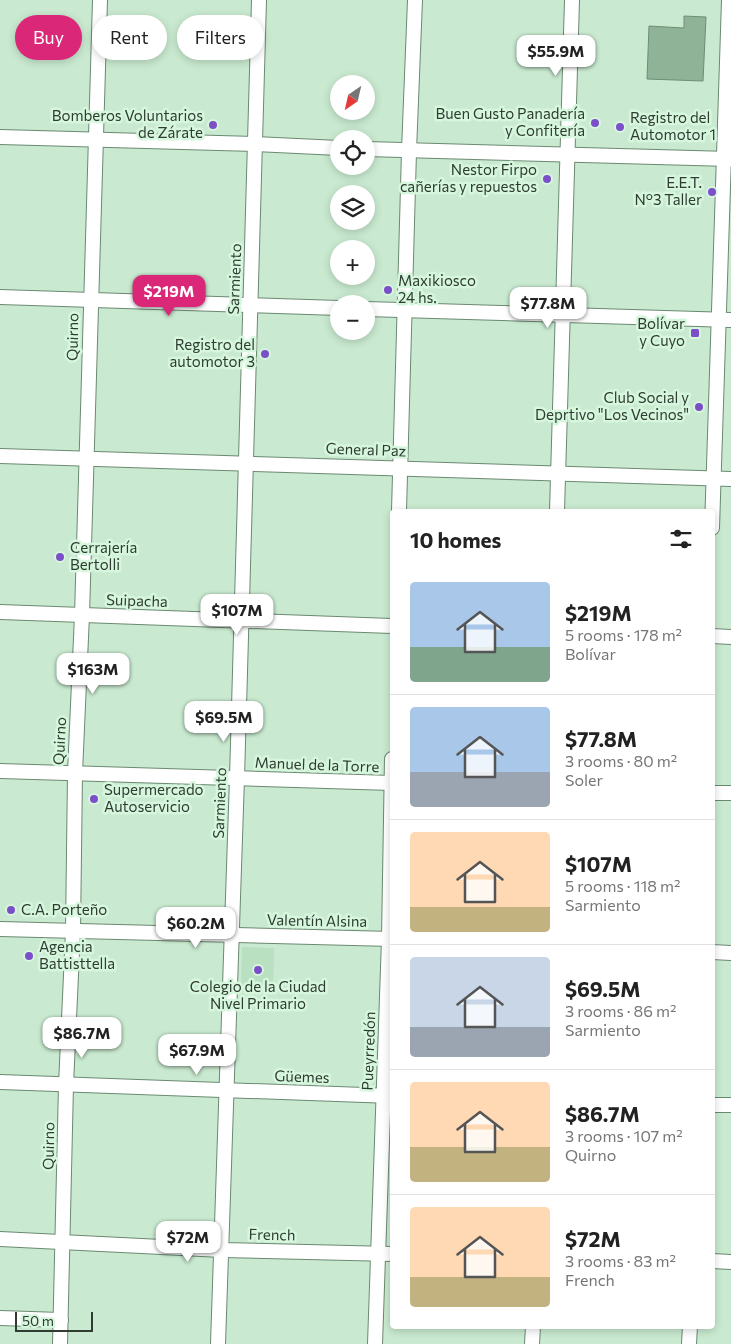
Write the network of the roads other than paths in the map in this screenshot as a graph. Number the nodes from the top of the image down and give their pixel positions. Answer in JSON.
{"nodes":[{"id":1,"x":100,"y":0,"type":"edge"},
{"id":2,"x":260,"y":0,"type":"edge"},
{"id":3,"x":415,"y":0,"type":"edge"},
{"id":4,"x":572,"y":0,"type":"edge"},
{"id":5,"x":729,"y":0,"type":"edge"},
{"id":6,"x":0,"y":137,"type":"edge"},
{"id":7,"x":96,"y":140,"type":"junction"},
{"id":8,"x":255,"y":144,"type":"junction"},
{"id":9,"x":330,"y":148,"type":"edge"},
{"id":10,"x":375,"y":149,"type":"edge"},
{"id":11,"x":409,"y":151,"type":"junction"},
{"id":12,"x":568,"y":154,"type":"junction"},
{"id":13,"x":727,"y":158,"type":"edge"},
{"id":14,"x":0,"y":297,"type":"edge"},
{"id":15,"x":90,"y":300,"type":"junction"},
{"id":16,"x":250,"y":305,"type":"junction"},
{"id":17,"x":330,"y":308,"type":"edge"},
{"id":18,"x":375,"y":309,"type":"edge"},
{"id":19,"x":405,"y":310,"type":"junction"},
{"id":20,"x":563,"y":315,"type":"junction"},
{"id":21,"x":725,"y":319,"type":"edge"},
{"id":22,"x":0,"y":456,"type":"edge"},
{"id":23,"x":86,"y":458,"type":"junction"},
{"id":24,"x":246,"y":463,"type":"junction"},
{"id":25,"x":400,"y":468,"type":"junction"},
{"id":26,"x":558,"y":473,"type":"junction"},
{"id":27,"x":714,"y":478,"type":"junction"},
{"id":28,"x":731,"y":479,"type":"edge"},
{"id":29,"x":399,"y":509,"type":"edge"},
{"id":30,"x":557,"y":509,"type":"edge"},
{"id":31,"x":713,"y":509,"type":"edge"},
{"id":32,"x":0,"y":612,"type":"edge"},
{"id":33,"x":82,"y":614,"type":"junction"},
{"id":34,"x":242,"y":621,"type":"junction"},
{"id":35,"x":390,"y":626,"type":"edge"},
{"id":36,"x":715,"y":636,"type":"edge"},
{"id":37,"x":731,"y":637,"type":"edge"},
{"id":38,"x":0,"y":771,"type":"edge"},
{"id":39,"x":75,"y":773,"type":"junction"},
{"id":40,"x":237,"y":778,"type":"junction"},
{"id":41,"x":390,"y":783,"type":"edge"},
{"id":42,"x":715,"y":793,"type":"edge"},
{"id":43,"x":731,"y":794,"type":"edge"},
{"id":44,"x":0,"y":929,"type":"edge"},
{"id":45,"x":73,"y":931,"type":"junction"},
{"id":46,"x":231,"y":935,"type":"junction"},
{"id":47,"x":390,"y":939,"type":"edge"},
{"id":48,"x":715,"y":952,"type":"edge"},
{"id":49,"x":731,"y":952,"type":"edge"},
{"id":50,"x":390,"y":991,"type":"edge"},
{"id":51,"x":0,"y":1082,"type":"edge"},
{"id":52,"x":66,"y":1085,"type":"junction"},
{"id":53,"x":227,"y":1091,"type":"junction"},
{"id":54,"x":388,"y":1096,"type":"edge"},
{"id":55,"x":715,"y":1104,"type":"edge"},
{"id":56,"x":731,"y":1105,"type":"edge"},
{"id":57,"x":0,"y":1239,"type":"edge"},
{"id":58,"x":64,"y":1242,"type":"junction"},
{"id":59,"x":222,"y":1250,"type":"junction"},
{"id":60,"x":378,"y":1254,"type":"junction"},
{"id":61,"x":390,"y":1254,"type":"edge"},
{"id":62,"x":715,"y":1261,"type":"edge"},
{"id":63,"x":731,"y":1262,"type":"edge"},
{"id":64,"x":0,"y":1318,"type":"edge"},
{"id":65,"x":61,"y":1320,"type":"junction"},
{"id":66,"x":533,"y":1329,"type":"edge"},
{"id":67,"x":690,"y":1329,"type":"edge"},
{"id":68,"x":60,"y":1344,"type":"edge"},
{"id":69,"x":218,"y":1344,"type":"edge"},
{"id":70,"x":376,"y":1344,"type":"edge"},
{"id":71,"x":532,"y":1344,"type":"edge"},
{"id":72,"x":689,"y":1344,"type":"edge"}],
"edges":[{"from":1,"to":7,"type":"street","name":"Quirno"},
{"from":2,"to":8,"type":"street","name":"Sarmiento"},
{"from":3,"to":11,"type":"street"},
{"from":4,"to":12,"type":"street"},
{"from":5,"to":13,"type":"street"},
{"from":6,"to":7,"type":"street"},
{"from":7,"to":8,"type":"street"},
{"from":7,"to":15,"type":"street","name":"Quirno"},
{"from":8,"to":9,"type":"street"},
{"from":8,"to":16,"type":"street","name":"Sarmiento"},
{"from":10,"to":11,"type":"street"},
{"from":11,"to":12,"type":"street"},
{"from":11,"to":19,"type":"street"},
{"from":12,"to":13,"type":"street"},
{"from":12,"to":20,"type":"street"},
{"from":13,"to":21,"type":"street"},
{"from":14,"to":15,"type":"street"},
{"from":15,"to":16,"type":"street"},
{"from":15,"to":23,"type":"street","name":"Quirno"},
{"from":16,"to":17,"type":"street"},
{"from":16,"to":24,"type":"street","name":"Sarmiento"},
{"from":18,"to":19,"type":"street"},
{"from":19,"to":20,"type":"street"},
{"from":19,"to":25,"type":"street"},
{"from":20,"to":21,"type":"street"},
{"from":20,"to":26,"type":"street"},
{"from":21,"to":27,"type":"street"},
{"from":22,"to":23,"type":"street","name":"General Paz"},
{"from":23,"to":24,"type":"street","name":"General Paz"},
{"from":23,"to":33,"type":"street","name":"Quirno"},
{"from":24,"to":25,"type":"street","name":"General Paz"},
{"from":24,"to":34,"type":"street","name":"Sarmiento"},
{"from":25,"to":26,"type":"street","name":"General Paz"},
{"from":25,"to":29,"type":"street"},
{"from":26,"to":27,"type":"street","name":"General Paz"},
{"from":26,"to":30,"type":"street"},
{"from":27,"to":28,"type":"street","name":"General Paz"},
{"from":27,"to":31,"type":"street"},
{"from":32,"to":33,"type":"street","name":"Suipacha"},
{"from":33,"to":34,"type":"street","name":"Suipacha"},
{"from":33,"to":39,"type":"street","name":"Quirno"},
{"from":34,"to":35,"type":"street","name":"Suipacha"},
{"from":34,"to":40,"type":"street","name":"Sarmiento"},
{"from":36,"to":37,"type":"street"},
{"from":38,"to":39,"type":"street","name":"Manuel de la Torre"},
{"from":39,"to":40,"type":"street","name":"Manuel de la Torre"},
{"from":39,"to":45,"type":"street","name":"Quirno"},
{"from":40,"to":41,"type":"street","name":"Manuel de la Torre"},
{"from":40,"to":46,"type":"street","name":"Sarmiento"},
{"from":42,"to":43,"type":"street"},
{"from":44,"to":45,"type":"street","name":"Valentín Alsina"},
{"from":45,"to":46,"type":"street","name":"Valentín Alsina"},
{"from":45,"to":52,"type":"street","name":"Quirno"},
{"from":46,"to":47,"type":"street","name":"Valentín Alsina"},
{"from":46,"to":53,"type":"street","name":"Sarmiento"},
{"from":48,"to":49,"type":"street"},
{"from":50,"to":54,"type":"street","name":"Pueyrredón"},
{"from":51,"to":52,"type":"street","name":"Güemes"},
{"from":52,"to":53,"type":"street","name":"Güemes"},
{"from":52,"to":58,"type":"street","name":"Quirno"},
{"from":53,"to":54,"type":"street","name":"Güemes"},
{"from":53,"to":59,"type":"street","name":"Sarmiento"},
{"from":54,"to":60,"type":"street","name":"Pueyrredón"},
{"from":55,"to":56,"type":"street"},
{"from":57,"to":58,"type":"street","name":"French"},
{"from":58,"to":59,"type":"street","name":"French"},
{"from":58,"to":65,"type":"street","name":"Quirno"},
{"from":59,"to":60,"type":"street","name":"French"},
{"from":59,"to":69,"type":"street","name":"Sarmiento"},
{"from":60,"to":61,"type":"street","name":"French"},
{"from":60,"to":70,"type":"street","name":"Pueyrredón"},
{"from":62,"to":63,"type":"street"},
{"from":64,"to":65,"type":"street"},
{"from":65,"to":68,"type":"street","name":"Quirno"},
{"from":66,"to":71,"type":"street"},
{"from":67,"to":72,"type":"street"}]}
